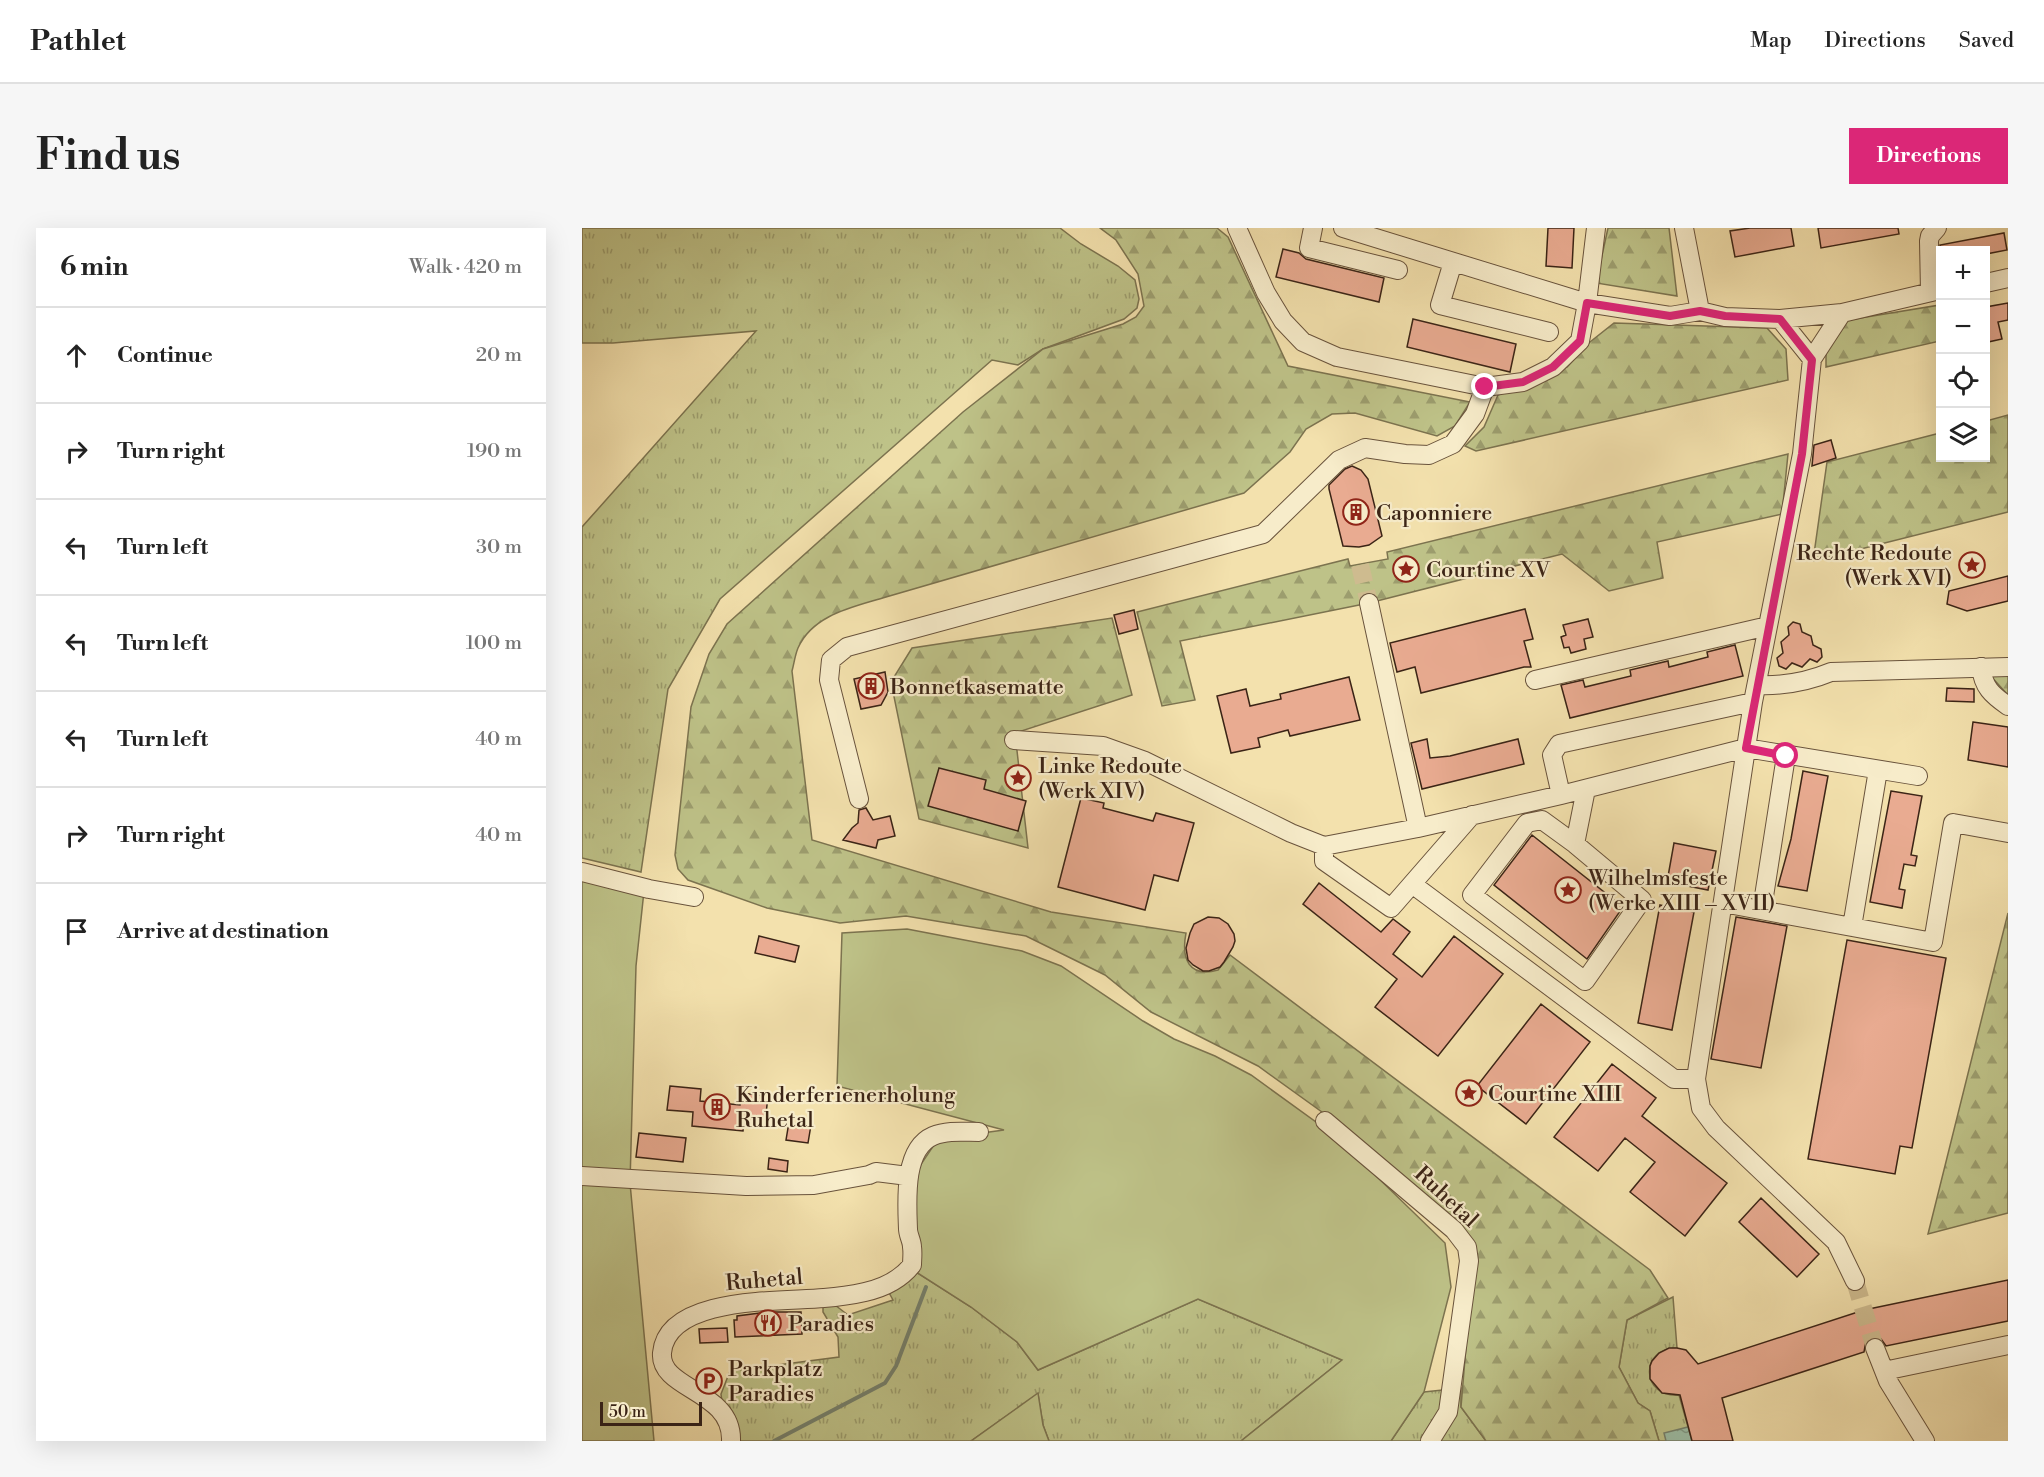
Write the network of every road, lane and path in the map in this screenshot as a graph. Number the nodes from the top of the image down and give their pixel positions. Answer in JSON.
{"nodes":[{"id":1,"x":1237,"y":228,"type":"edge"},
{"id":2,"x":1313,"y":228,"type":"edge"},
{"id":3,"x":1343,"y":228,"type":"edge"},
{"id":4,"x":1596,"y":228,"type":"edge"},
{"id":5,"x":1684,"y":228,"type":"edge"},
{"id":6,"x":1936,"y":228,"type":"edge"},
{"id":7,"x":1454,"y":262,"type":"junction"},
{"id":8,"x":1398,"y":270,"type":"dead end"},
{"id":9,"x":2008,"y":278,"type":"edge"},
{"id":10,"x":1990,"y":281,"type":"edge"},
{"id":11,"x":1935,"y":291,"type":"edge"},
{"id":12,"x":1587,"y":303,"type":"junction"},
{"id":13,"x":1700,"y":311,"type":"junction"},
{"id":14,"x":1842,"y":313,"type":"junction"},
{"id":15,"x":1780,"y":319,"type":"junction"},
{"id":16,"x":1549,"y":332,"type":"dead end"},
{"id":17,"x":1812,"y":360,"type":"junction"},
{"id":18,"x":1485,"y":387,"type":"junction"},
{"id":19,"x":1369,"y":603,"type":"tunnel mouth"},
{"id":20,"x":1768,"y":626,"type":"junction"},
{"id":21,"x":1981,"y":667,"type":"junction"},
{"id":22,"x":2008,"y":667,"type":"edge"},
{"id":23,"x":1535,"y":680,"type":"dead end"},
{"id":24,"x":1755,"y":694,"type":"junction"},
{"id":25,"x":2008,"y":706,"type":"edge"},
{"id":26,"x":1014,"y":740,"type":"dead end"},
{"id":27,"x":1746,"y":748,"type":"junction"},
{"id":28,"x":1786,"y":756,"type":"junction"},
{"id":29,"x":1878,"y":770,"type":"junction"},
{"id":30,"x":1918,"y":776,"type":"dead end"},
{"id":31,"x":1586,"y":789,"type":"junction"},
{"id":32,"x":1561,"y":795,"type":"junction"},
{"id":33,"x":859,"y":799,"type":"dead end"},
{"id":34,"x":1472,"y":815,"type":"junction"},
{"id":35,"x":1418,"y":828,"type":"junction"},
{"id":36,"x":2008,"y":833,"type":"edge"},
{"id":37,"x":1575,"y":844,"type":"junction"},
{"id":38,"x":1324,"y":846,"type":"junction"},
{"id":39,"x":582,"y":872,"type":"edge"},
{"id":40,"x":1412,"y":884,"type":"junction"},
{"id":41,"x":694,"y":897,"type":"dead end"},
{"id":42,"x":1723,"y":903,"type":"junction"},
{"id":43,"x":1762,"y":909,"type":"junction"},
{"id":44,"x":1852,"y":927,"type":"junction"},
{"id":45,"x":1696,"y":1079,"type":"junction"},
{"id":46,"x":1325,"y":1121,"type":"dead end"},
{"id":47,"x":979,"y":1132,"type":"dead end"},
{"id":48,"x":582,"y":1176,"type":"edge"},
{"id":49,"x":908,"y":1176,"type":"junction"},
{"id":50,"x":1855,"y":1281,"type":"tunnel mouth"},
{"id":51,"x":2008,"y":1345,"type":"edge"},
{"id":52,"x":1875,"y":1348,"type":"tunnel mouth"},
{"id":53,"x":1884,"y":1371,"type":"junction"},
{"id":54,"x":731,"y":1441,"type":"edge"},
{"id":55,"x":1430,"y":1441,"type":"edge"},
{"id":56,"x":1925,"y":1441,"type":"edge"}],
"edges":[{"from":1,"to":18,"type":"street"},
{"from":2,"to":8,"type":"street"},
{"from":3,"to":7,"type":"street"},
{"from":4,"to":12,"type":"street"},
{"from":5,"to":13,"type":"street"},
{"from":6,"to":11,"type":"street"},
{"from":7,"to":12,"type":"street"},
{"from":7,"to":16,"type":"street"},
{"from":9,"to":10,"type":"street"},
{"from":11,"to":14,"type":"street"},
{"from":12,"to":13,"type":"street"},
{"from":12,"to":18,"type":"street"},
{"from":13,"to":15,"type":"street"},
{"from":14,"to":15,"type":"street"},
{"from":14,"to":17,"type":"street"},
{"from":15,"to":17,"type":"street"},
{"from":17,"to":20,"type":"street"},
{"from":18,"to":33,"type":"street"},
{"from":19,"to":35,"type":"street"},
{"from":20,"to":23,"type":"street"},
{"from":20,"to":24,"type":"street"},
{"from":21,"to":22,"type":"street"},
{"from":21,"to":24,"type":"street"},
{"from":21,"to":25,"type":"street"},
{"from":24,"to":27,"type":"street"},
{"from":24,"to":32,"type":"street"},
{"from":26,"to":38,"type":"street"},
{"from":27,"to":28,"type":"street"},
{"from":27,"to":31,"type":"street"},
{"from":27,"to":42,"type":"street"},
{"from":28,"to":29,"type":"street"},
{"from":28,"to":43,"type":"street"},
{"from":29,"to":30,"type":"street"},
{"from":29,"to":44,"type":"street"},
{"from":31,"to":32,"type":"street"},
{"from":31,"to":37,"type":"street"},
{"from":32,"to":34,"type":"street"},
{"from":34,"to":35,"type":"street"},
{"from":34,"to":40,"type":"street"},
{"from":35,"to":38,"type":"street"},
{"from":36,"to":44,"type":"street"},
{"from":37,"to":37,"type":"street"},
{"from":38,"to":40,"type":"street"},
{"from":39,"to":41,"type":"street"},
{"from":40,"to":45,"type":"street"},
{"from":42,"to":43,"type":"street"},
{"from":42,"to":45,"type":"street"},
{"from":43,"to":44,"type":"street"},
{"from":45,"to":50,"type":"street"},
{"from":46,"to":55,"type":"street","name":"Ruhetal"},
{"from":47,"to":49,"type":"street","name":"Ruhetal"},
{"from":48,"to":49,"type":"street"},
{"from":49,"to":54,"type":"street","name":"Ruhetal"},
{"from":51,"to":53,"type":"street"},
{"from":52,"to":53,"type":"street"},
{"from":53,"to":56,"type":"street"}]}
